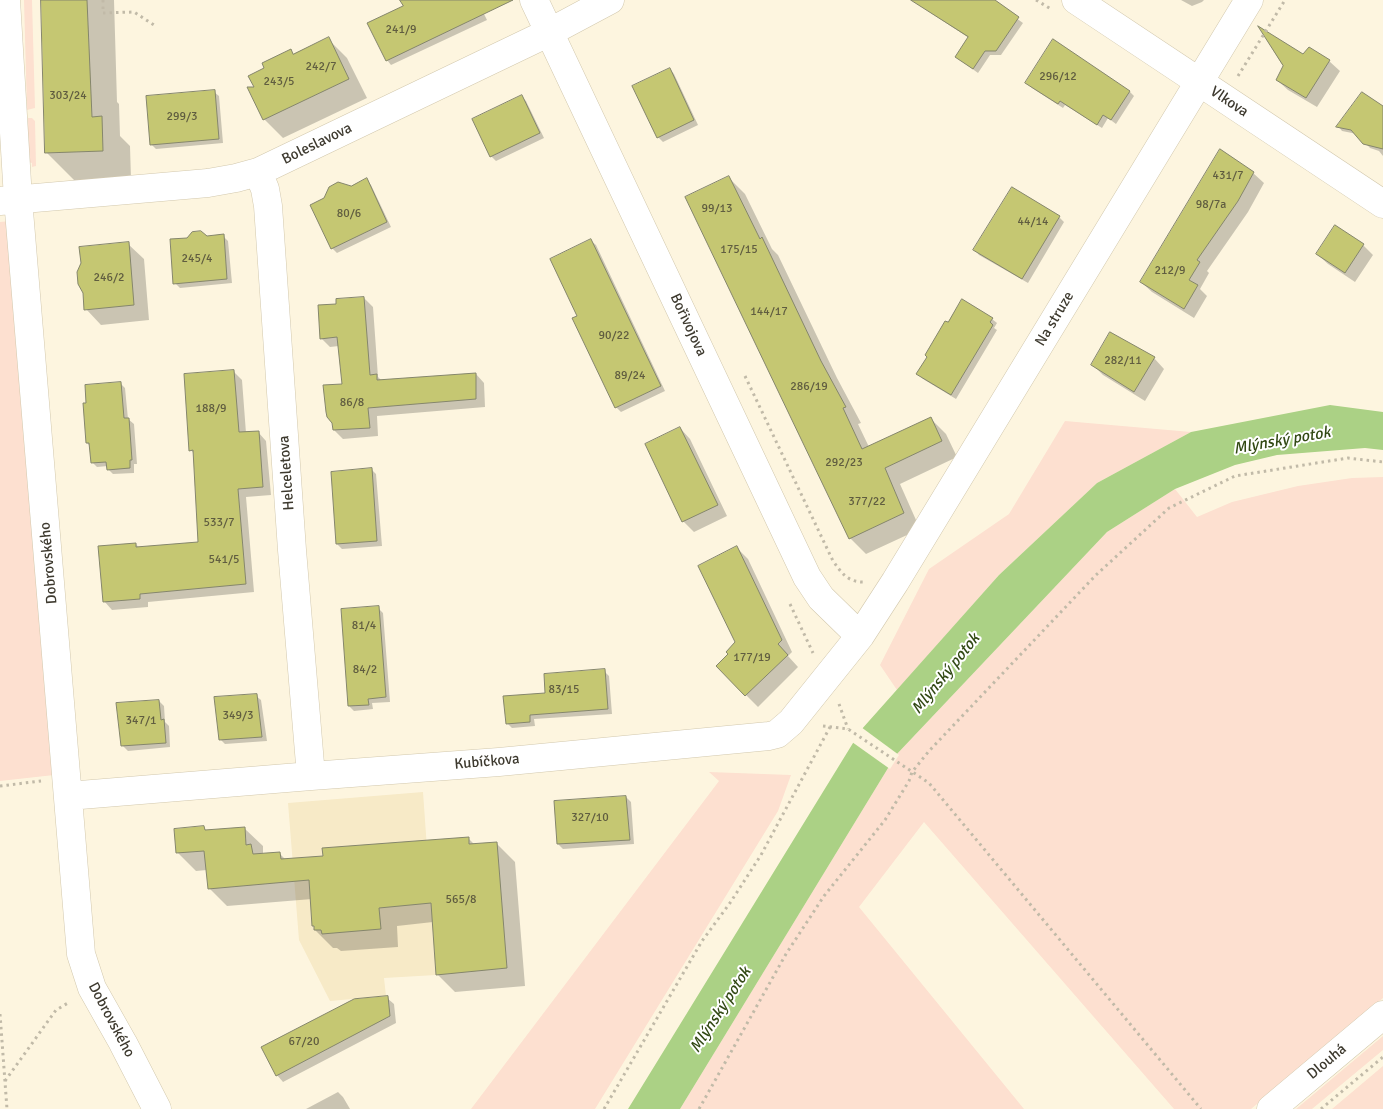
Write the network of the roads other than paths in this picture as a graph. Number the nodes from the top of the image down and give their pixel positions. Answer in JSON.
{"nodes":[{"id":1,"x":6,"y":0,"type":"edge"},
{"id":2,"x":534,"y":0,"type":"edge"},
{"id":3,"x":610,"y":0,"type":"edge"},
{"id":4,"x":1076,"y":0,"type":"edge"},
{"id":5,"x":1249,"y":0,"type":"edge"},
{"id":6,"x":550,"y":32,"type":"junction"},
{"id":7,"x":4,"y":38,"type":"edge"},
{"id":8,"x":1199,"y":82,"type":"junction"},
{"id":9,"x":258,"y":172,"type":"junction"},
{"id":10,"x":9,"y":200,"type":"edge"},
{"id":11,"x":1383,"y":204,"type":"edge"},
{"id":12,"x":860,"y":636,"type":"junction"},
{"id":13,"x":311,"y":776,"type":"junction"},
{"id":14,"x":58,"y":788,"type":"junction"},
{"id":15,"x":1383,"y":1015,"type":"edge"},
{"id":16,"x":156,"y":1109,"type":"edge"},
{"id":17,"x":1271,"y":1109,"type":"edge"}],
"edges":[{"from":1,"to":7,"type":"street","name":"Dobrovského"},
{"from":2,"to":6,"type":"street","name":"Bořivojova"},
{"from":3,"to":6,"type":"street","name":"Boleslavova"},
{"from":4,"to":8,"type":"street","name":"Vlkova"},
{"from":5,"to":8,"type":"street","name":"Na struze"},
{"from":6,"to":9,"type":"street","name":"Boleslavova"},
{"from":6,"to":12,"type":"street","name":"Bořivojova"},
{"from":7,"to":10,"type":"street","name":"Dobrovského"},
{"from":8,"to":11,"type":"street","name":"Vlkova"},
{"from":8,"to":12,"type":"street","name":"Na struze"},
{"from":9,"to":10,"type":"street","name":"Boleslavova"},
{"from":9,"to":13,"type":"street","name":"Helceletova"},
{"from":10,"to":14,"type":"street","name":"Dobrovského"},
{"from":12,"to":13,"type":"street","name":"Kubíčkova"},
{"from":13,"to":14,"type":"street","name":"Kubíčkova"},
{"from":14,"to":16,"type":"street","name":"Dobrovského"},
{"from":15,"to":17,"type":"street","name":"Dlouhá"}]}
